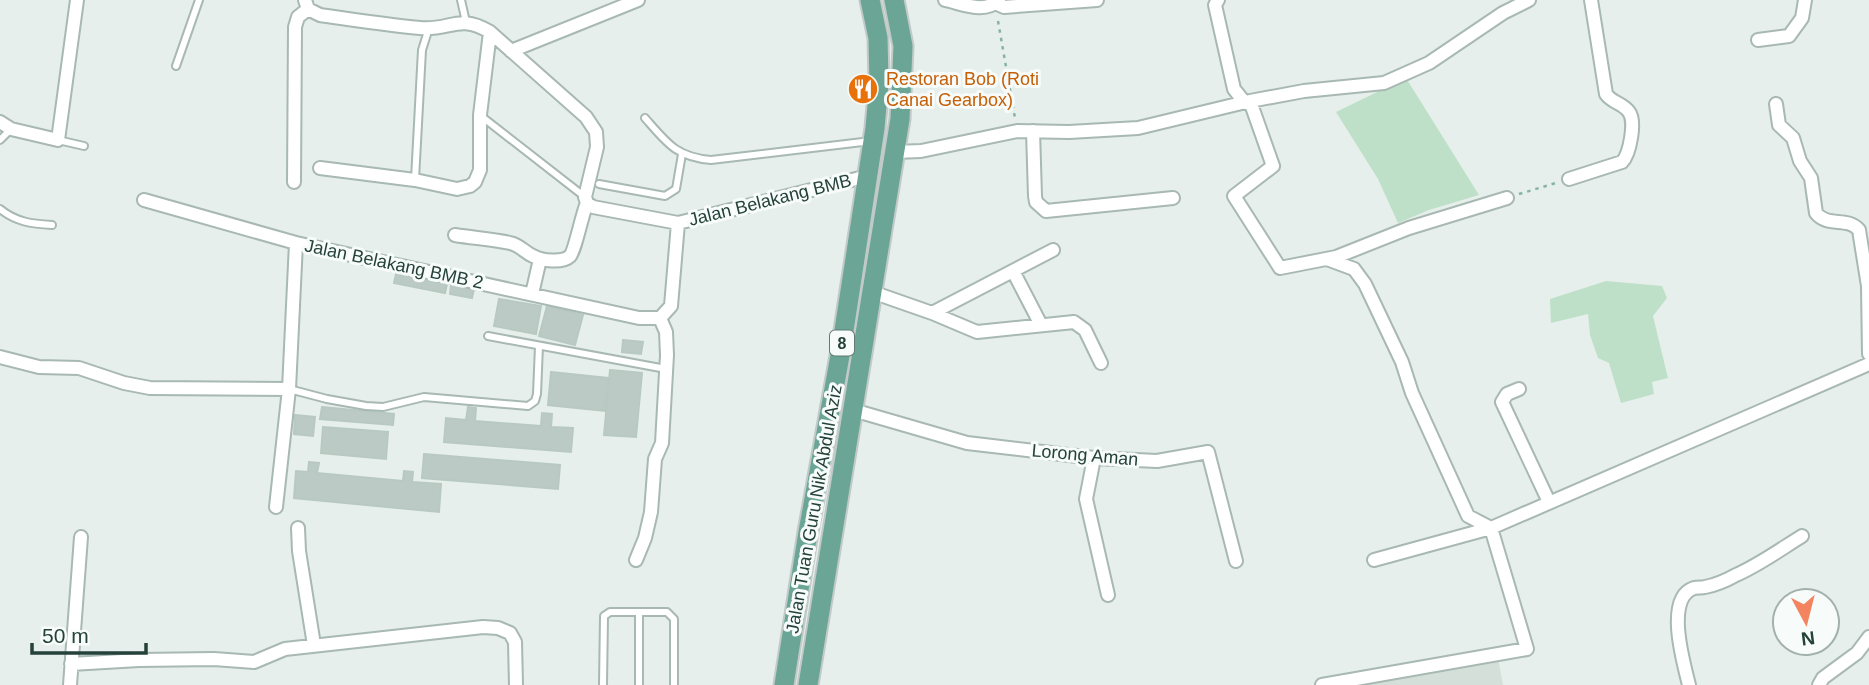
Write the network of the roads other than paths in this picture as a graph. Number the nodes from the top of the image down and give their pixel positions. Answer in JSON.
{"nodes":[{"id":1,"x":77,"y":0,"type":"edge"},
{"id":2,"x":199,"y":0,"type":"edge"},
{"id":3,"x":461,"y":0,"type":"edge"},
{"id":4,"x":638,"y":0,"type":"edge"},
{"id":5,"x":870,"y":0,"type":"edge"},
{"id":6,"x":894,"y":0,"type":"edge"},
{"id":7,"x":945,"y":0,"type":"edge"},
{"id":8,"x":1097,"y":0,"type":"edge"},
{"id":9,"x":1218,"y":0,"type":"edge"},
{"id":10,"x":1529,"y":0,"type":"edge"},
{"id":11,"x":1591,"y":0,"type":"edge"},
{"id":12,"x":1805,"y":0,"type":"edge"},
{"id":13,"x":997,"y":2,"type":"edge"},
{"id":14,"x":307,"y":5,"type":"edge"},
{"id":15,"x":466,"y":22,"type":"junction"},
{"id":16,"x":429,"y":28,"type":"junction"},
{"id":17,"x":490,"y":33,"type":"junction"},
{"id":18,"x":1758,"y":40,"type":"dead end"},
{"id":19,"x":511,"y":51,"type":"junction"},
{"id":20,"x":176,"y":66,"type":"dead end"},
{"id":21,"x":1247,"y":102,"type":"junction"},
{"id":22,"x":1776,"y":104,"type":"dead end"},
{"id":23,"x":480,"y":115,"type":"junction"},
{"id":24,"x":645,"y":118,"type":"dead end"},
{"id":25,"x":5,"y":125,"type":"edge"},
{"id":26,"x":1033,"y":131,"type":"junction"},
{"id":27,"x":0,"y":140,"type":"edge"},
{"id":28,"x":58,"y":140,"type":"junction"},
{"id":29,"x":873,"y":140,"type":"junction"},
{"id":30,"x":84,"y":146,"type":"dead end"},
{"id":31,"x":895,"y":152,"type":"junction"},
{"id":32,"x":682,"y":154,"type":"junction"},
{"id":33,"x":320,"y":168,"type":"dead end"},
{"id":34,"x":868,"y":176,"type":"junction"},
{"id":35,"x":1569,"y":179,"type":"road end"},
{"id":36,"x":415,"y":180,"type":"junction"},
{"id":37,"x":294,"y":182,"type":"dead end"},
{"id":38,"x":599,"y":184,"type":"dead end"},
{"id":39,"x":1173,"y":198,"type":"dead end"},
{"id":40,"x":1507,"y":198,"type":"road end"},
{"id":41,"x":145,"y":200,"type":"dead end"},
{"id":42,"x":586,"y":200,"type":"junction"},
{"id":43,"x":0,"y":209,"type":"edge"},
{"id":44,"x":678,"y":223,"type":"junction"},
{"id":45,"x":52,"y":225,"type":"dead end"},
{"id":46,"x":455,"y":235,"type":"dead end"},
{"id":47,"x":296,"y":243,"type":"junction"},
{"id":48,"x":1054,"y":250,"type":"dead end"},
{"id":49,"x":540,"y":259,"type":"junction"},
{"id":50,"x":1327,"y":259,"type":"junction"},
{"id":51,"x":1013,"y":271,"type":"junction"},
{"id":52,"x":872,"y":292,"type":"junction"},
{"id":53,"x":532,"y":294,"type":"junction"},
{"id":54,"x":932,"y":313,"type":"junction"},
{"id":55,"x":660,"y":318,"type":"junction"},
{"id":56,"x":1041,"y":325,"type":"junction"},
{"id":57,"x":488,"y":336,"type":"dead end"},
{"id":58,"x":540,"y":345,"type":"junction"},
{"id":59,"x":1869,"y":354,"type":"edge"},
{"id":60,"x":0,"y":357,"type":"edge"},
{"id":61,"x":1101,"y":363,"type":"dead end"},
{"id":62,"x":1869,"y":364,"type":"edge"},
{"id":63,"x":666,"y":369,"type":"junction"},
{"id":64,"x":289,"y":389,"type":"junction"},
{"id":65,"x":1519,"y":389,"type":"dead end"},
{"id":66,"x":853,"y":410,"type":"junction"},
{"id":67,"x":1094,"y":458,"type":"junction"},
{"id":68,"x":1549,"y":502,"type":"junction"},
{"id":69,"x":276,"y":507,"type":"dead end"},
{"id":70,"x":298,"y":528,"type":"dead end"},
{"id":71,"x":1491,"y":528,"type":"junction"},
{"id":72,"x":808,"y":532,"type":"junction"},
{"id":73,"x":833,"y":533,"type":"junction"},
{"id":74,"x":1802,"y":536,"type":"dead end"},
{"id":75,"x":81,"y":537,"type":"dead end"},
{"id":76,"x":635,"y":560,"type":"dead end"},
{"id":77,"x":1374,"y":560,"type":"dead end"},
{"id":78,"x":1236,"y":561,"type":"dead end"},
{"id":79,"x":1108,"y":595,"type":"dead end"},
{"id":80,"x":639,"y":612,"type":"junction"},
{"id":81,"x":1869,"y":637,"type":"edge"},
{"id":82,"x":314,"y":645,"type":"junction"},
{"id":83,"x":71,"y":664,"type":"junction"},
{"id":84,"x":70,"y":685,"type":"edge"},
{"id":85,"x":516,"y":685,"type":"edge"},
{"id":86,"x":603,"y":685,"type":"edge"},
{"id":87,"x":639,"y":685,"type":"edge"},
{"id":88,"x":674,"y":685,"type":"edge"},
{"id":89,"x":784,"y":685,"type":"edge"},
{"id":90,"x":808,"y":685,"type":"edge"},
{"id":91,"x":1322,"y":685,"type":"edge"},
{"id":92,"x":1689,"y":685,"type":"edge"},
{"id":93,"x":1819,"y":685,"type":"edge"}],
"edges":[{"from":1,"to":28,"type":"street"},
{"from":2,"to":20,"type":"lane"},
{"from":3,"to":15,"type":"lane"},
{"from":4,"to":19,"type":"street"},
{"from":5,"to":29,"type":"main road","name":"Jalan Tuan Guru Nik Abdul Aziz","number":"8"},
{"from":6,"to":31,"type":"main road","name":"Jalan Tuan Guru Nik Abdul Aziz","number":"8"},
{"from":7,"to":13,"type":"street"},
{"from":8,"to":13,"type":"street"},
{"from":9,"to":21,"type":"street"},
{"from":10,"to":21,"type":"street"},
{"from":11,"to":35,"type":"street"},
{"from":12,"to":18,"type":"street"},
{"from":14,"to":16,"type":"street"},
{"from":14,"to":37,"type":"street"},
{"from":15,"to":16,"type":"street"},
{"from":15,"to":17,"type":"street"},
{"from":16,"to":36,"type":"lane"},
{"from":17,"to":19,"type":"street"},
{"from":17,"to":23,"type":"street"},
{"from":19,"to":42,"type":"street"},
{"from":21,"to":26,"type":"street"},
{"from":21,"to":50,"type":"street"},
{"from":22,"to":59,"type":"street"},
{"from":23,"to":36,"type":"street"},
{"from":23,"to":42,"type":"lane"},
{"from":24,"to":32,"type":"lane"},
{"from":25,"to":27,"type":"lane"},
{"from":25,"to":28,"type":"street"},
{"from":26,"to":31,"type":"street"},
{"from":26,"to":39,"type":"street"},
{"from":28,"to":30,"type":"lane"},
{"from":29,"to":32,"type":"lane"},
{"from":29,"to":34,"type":"main road","name":"Jalan Tuan Guru Nik Abdul Aziz","number":"8"},
{"from":31,"to":52,"type":"main road","name":"Jalan Tuan Guru Nik Abdul Aziz","number":"8"},
{"from":32,"to":38,"type":"lane"},
{"from":33,"to":36,"type":"street"},
{"from":34,"to":44,"type":"street","name":"Jalan Belakang BMB"},
{"from":34,"to":72,"type":"main road","name":"Jalan Tuan Guru Nik Abdul Aziz","number":"8"},
{"from":40,"to":50,"type":"street"},
{"from":41,"to":47,"type":"street"},
{"from":42,"to":44,"type":"street","name":"Jalan Belakang BMB"},
{"from":42,"to":49,"type":"street"},
{"from":43,"to":45,"type":"lane"},
{"from":44,"to":55,"type":"street"},
{"from":46,"to":49,"type":"street"},
{"from":47,"to":53,"type":"street","name":"Jalan Belakang BMB 2"},
{"from":47,"to":64,"type":"street","name":"Jalan Belakang BMB 2"},
{"from":48,"to":51,"type":"street"},
{"from":49,"to":53,"type":"street"},
{"from":50,"to":71,"type":"street"},
{"from":51,"to":54,"type":"street"},
{"from":51,"to":56,"type":"street"},
{"from":52,"to":54,"type":"street"},
{"from":52,"to":66,"type":"main road","name":"Jalan Tuan Guru Nik Abdul Aziz","number":"8"},
{"from":53,"to":55,"type":"street","name":"Jalan Belakang BMB 2"},
{"from":54,"to":56,"type":"street"},
{"from":55,"to":63,"type":"street"},
{"from":56,"to":61,"type":"street"},
{"from":57,"to":58,"type":"lane"},
{"from":58,"to":63,"type":"lane"},
{"from":58,"to":64,"type":"lane"},
{"from":60,"to":64,"type":"street"},
{"from":62,"to":68,"type":"street"},
{"from":63,"to":76,"type":"street"},
{"from":64,"to":69,"type":"street","name":"Jalan Belakang BMB 2"},
{"from":65,"to":68,"type":"street"},
{"from":66,"to":67,"type":"street","name":"Lorong Aman"},
{"from":66,"to":73,"type":"main road","name":"Jalan Tuan Guru Nik Abdul Aziz","number":"8"},
{"from":67,"to":78,"type":"street","name":"Lorong Aman"},
{"from":67,"to":79,"type":"street"},
{"from":68,"to":71,"type":"street"},
{"from":70,"to":82,"type":"street"},
{"from":71,"to":77,"type":"street"},
{"from":71,"to":91,"type":"street"},
{"from":72,"to":73,"type":"main road"},
{"from":72,"to":89,"type":"main road","name":"Jalan Tuan Guru Nik Abdul Aziz","number":"8"},
{"from":73,"to":90,"type":"main road","name":"Jalan Tuan Guru Nik Abdul Aziz","number":"8"},
{"from":74,"to":92,"type":"street"},
{"from":75,"to":83,"type":"street"},
{"from":80,"to":86,"type":"lane"},
{"from":80,"to":87,"type":"lane"},
{"from":80,"to":88,"type":"lane"},
{"from":81,"to":93,"type":"street"},
{"from":82,"to":83,"type":"street"},
{"from":82,"to":85,"type":"street"},
{"from":83,"to":84,"type":"street"}]}
